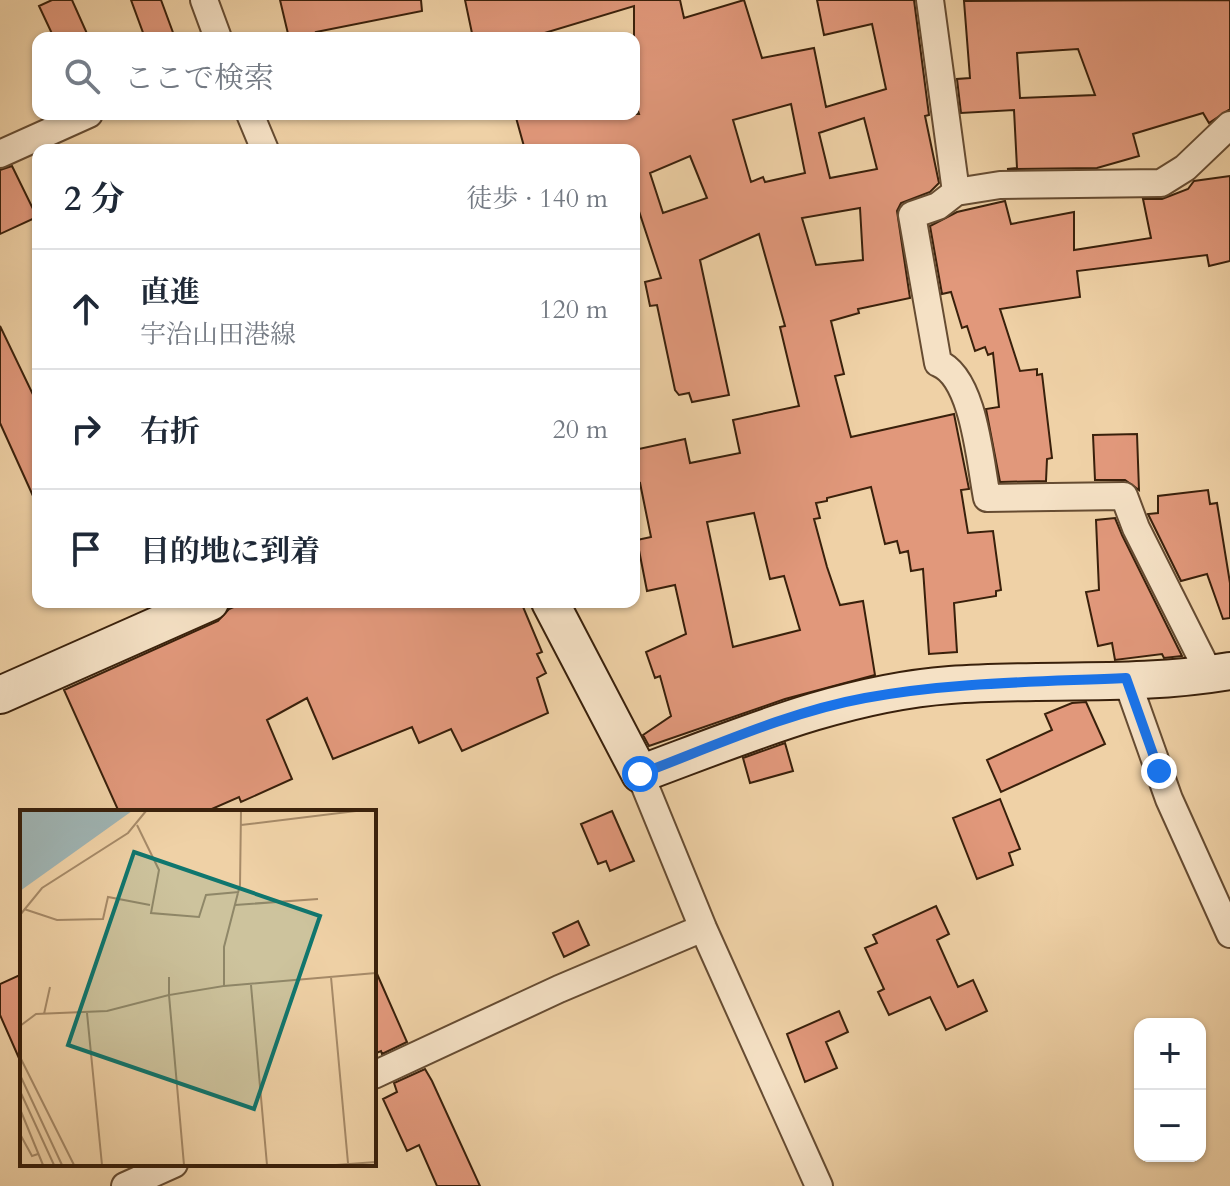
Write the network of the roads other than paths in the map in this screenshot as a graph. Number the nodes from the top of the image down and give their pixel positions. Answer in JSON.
{"nodes":[{"id":1,"x":204,"y":0,"type":"edge"},
{"id":2,"x":930,"y":0,"type":"edge"},
{"id":3,"x":216,"y":32,"type":"edge"},
{"id":4,"x":76,"y":120,"type":"edge"},
{"id":5,"x":252,"y":120,"type":"edge"},
{"id":6,"x":1230,"y":125,"type":"edge"},
{"id":7,"x":262,"y":144,"type":"edge"},
{"id":8,"x":0,"y":154,"type":"edge"},
{"id":9,"x":956,"y":192,"type":"junction"},
{"id":10,"x":196,"y":608,"type":"edge"},
{"id":11,"x":553,"y":608,"type":"edge"},
{"id":12,"x":1220,"y":673,"type":"edge"},
{"id":13,"x":1126,"y":678,"type":"junction"},
{"id":14,"x":0,"y":695,"type":"edge"},
{"id":15,"x":640,"y":774,"type":"junction"},
{"id":16,"x":703,"y":928,"type":"junction"},
{"id":17,"x":1230,"y":934,"type":"edge"},
{"id":18,"x":376,"y":1074,"type":"edge"},
{"id":19,"x":170,"y":1166,"type":"edge"},
{"id":20,"x":125,"y":1186,"type":"edge"},
{"id":21,"x":819,"y":1186,"type":"edge"}],
"edges":[{"from":1,"to":3,"type":"street"},
{"from":2,"to":9,"type":"street"},
{"from":4,"to":8,"type":"street"},
{"from":5,"to":7,"type":"street"},
{"from":6,"to":9,"type":"street"},
{"from":9,"to":12,"type":"street"},
{"from":10,"to":14,"type":"main road"},
{"from":11,"to":15,"type":"main road"},
{"from":12,"to":13,"type":"main road"},
{"from":13,"to":15,"type":"main road"},
{"from":13,"to":17,"type":"street"},
{"from":15,"to":16,"type":"street"},
{"from":16,"to":18,"type":"street"},
{"from":16,"to":21,"type":"street"},
{"from":19,"to":20,"type":"street"}]}
